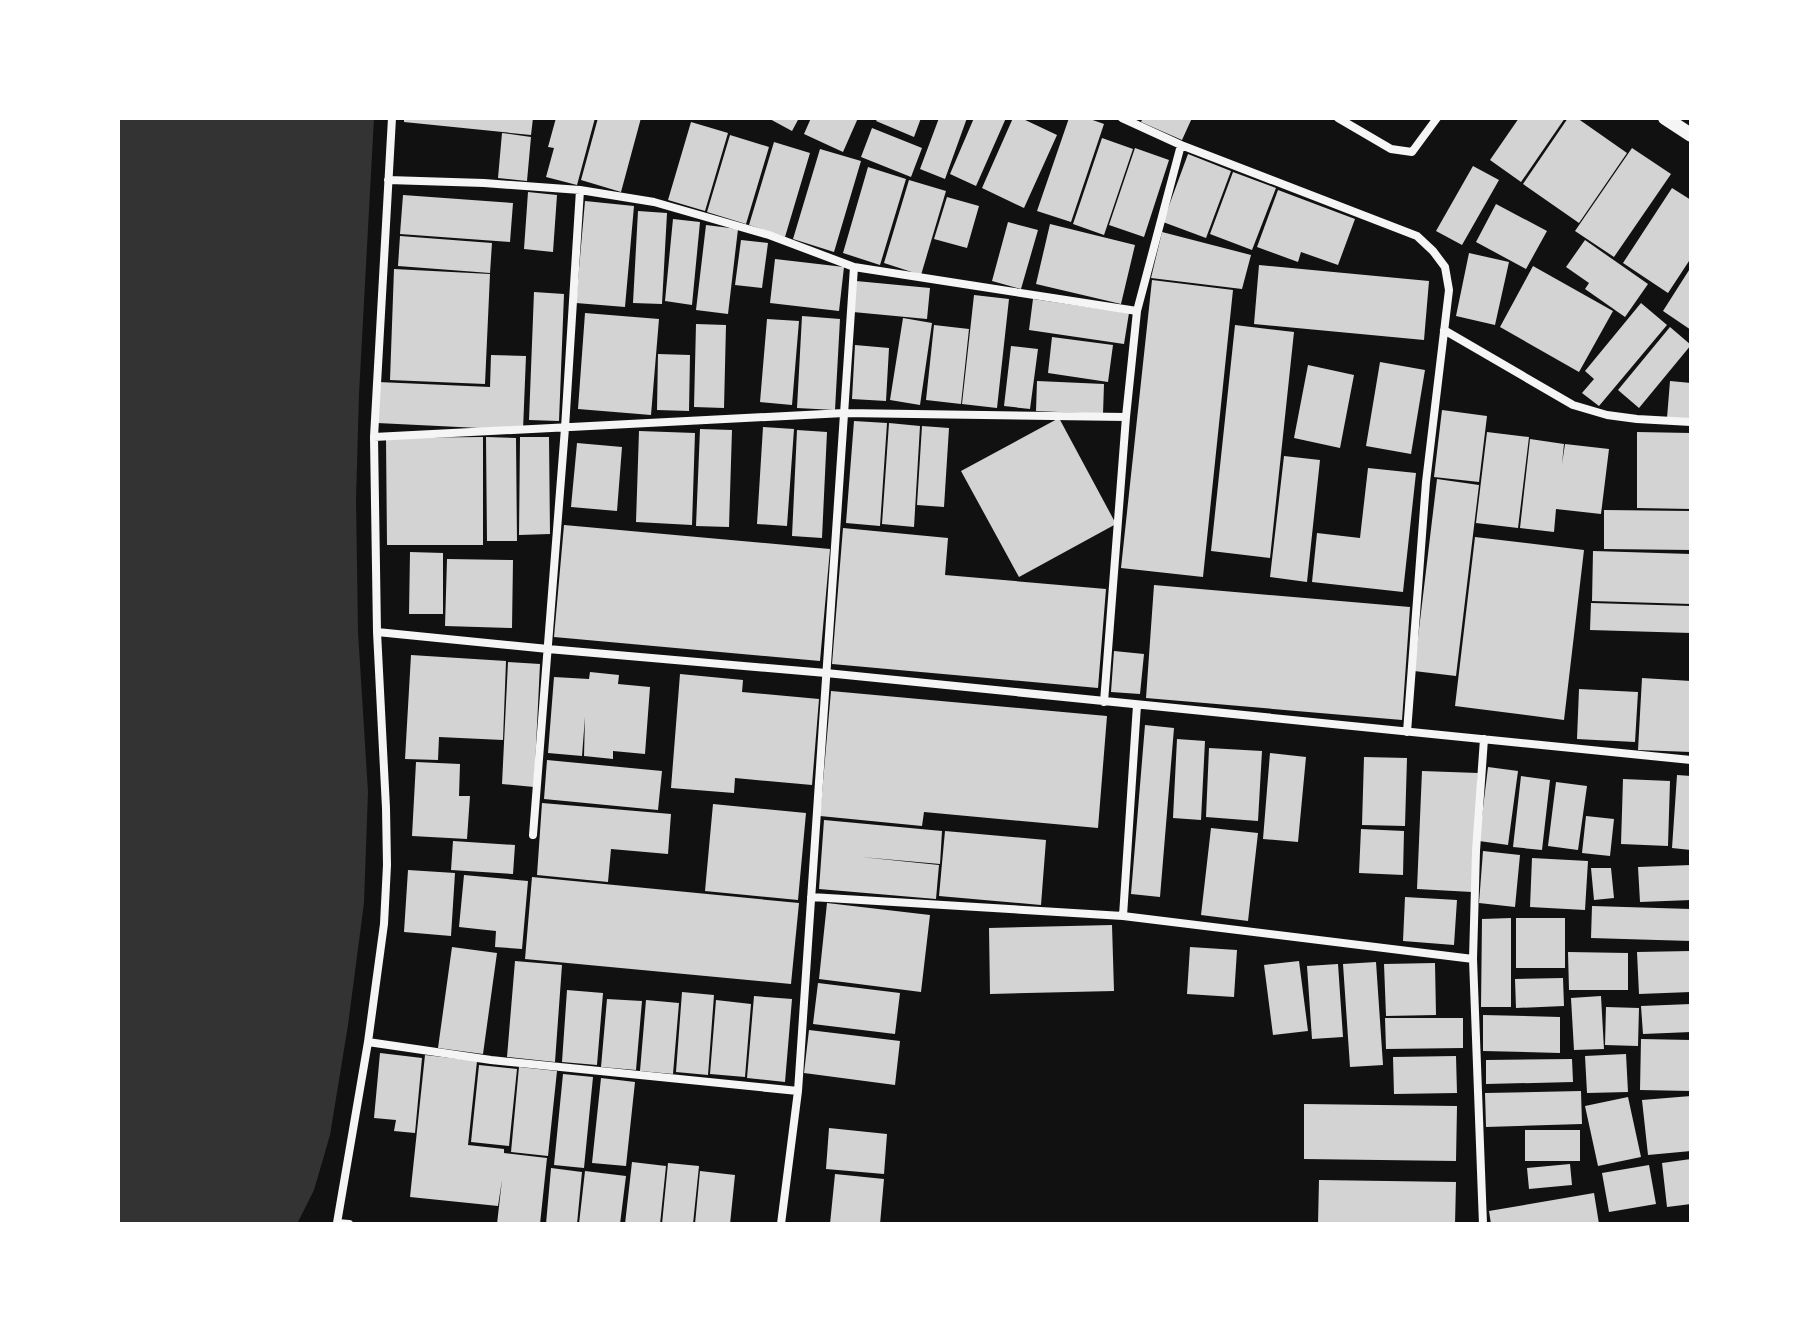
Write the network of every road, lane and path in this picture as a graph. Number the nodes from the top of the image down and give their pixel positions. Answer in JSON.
{"nodes":[{"id":1,"x":392,"y":118,"type":"edge"},
{"id":2,"x":1122,"y":118,"type":"edge"},
{"id":3,"x":1338,"y":118,"type":"edge"},
{"id":4,"x":1437,"y":118,"type":"edge"},
{"id":5,"x":1665,"y":118,"type":"edge"},
{"id":6,"x":1691,"y":135,"type":"edge"},
{"id":7,"x":1181,"y":145,"type":"junction"},
{"id":8,"x":388,"y":180,"type":"junction"},
{"id":9,"x":580,"y":190,"type":"junction"},
{"id":10,"x":854,"y":267,"type":"junction"},
{"id":11,"x":1137,"y":311,"type":"junction"},
{"id":12,"x":1444,"y":330,"type":"junction"},
{"id":13,"x":844,"y":413,"type":"junction"},
{"id":14,"x":1126,"y":417,"type":"junction"},
{"id":15,"x":1691,"y":422,"type":"edge"},
{"id":16,"x":565,"y":428,"type":"junction"},
{"id":17,"x":374,"y":437,"type":"junction"},
{"id":18,"x":377,"y":632,"type":"junction"},
{"id":19,"x":548,"y":649,"type":"junction"},
{"id":20,"x":826,"y":673,"type":"junction"},
{"id":21,"x":1104,"y":702,"type":"junction"},
{"id":22,"x":1137,"y":705,"type":"junction"},
{"id":23,"x":1407,"y":732,"type":"junction"},
{"id":24,"x":1484,"y":739,"type":"junction"},
{"id":25,"x":1691,"y":760,"type":"edge"},
{"id":26,"x":533,"y":835,"type":"dead end"},
{"id":27,"x":811,"y":897,"type":"junction"},
{"id":28,"x":1123,"y":916,"type":"junction"},
{"id":29,"x":1473,"y":959,"type":"junction"},
{"id":30,"x":368,"y":1042,"type":"junction"},
{"id":31,"x":798,"y":1091,"type":"junction"},
{"id":32,"x":349,"y":1224,"type":"edge"},
{"id":33,"x":781,"y":1224,"type":"edge"},
{"id":34,"x":1483,"y":1224,"type":"edge"}],
"edges":[{"from":1,"to":8,"type":"street"},
{"from":2,"to":7,"type":"street"},
{"from":3,"to":4,"type":"street"},
{"from":5,"to":6,"type":"street"},
{"from":7,"to":11,"type":"street"},
{"from":7,"to":12,"type":"street"},
{"from":8,"to":9,"type":"street"},
{"from":8,"to":17,"type":"street"},
{"from":9,"to":10,"type":"street"},
{"from":9,"to":16,"type":"street"},
{"from":10,"to":11,"type":"street"},
{"from":10,"to":13,"type":"street"},
{"from":11,"to":14,"type":"street"},
{"from":12,"to":15,"type":"street"},
{"from":12,"to":23,"type":"street"},
{"from":13,"to":14,"type":"street"},
{"from":13,"to":16,"type":"street"},
{"from":13,"to":20,"type":"street"},
{"from":14,"to":21,"type":"street"},
{"from":16,"to":17,"type":"street"},
{"from":16,"to":19,"type":"street"},
{"from":17,"to":18,"type":"street"},
{"from":18,"to":19,"type":"street"},
{"from":18,"to":30,"type":"street"},
{"from":19,"to":20,"type":"street"},
{"from":19,"to":26,"type":"street"},
{"from":20,"to":21,"type":"street"},
{"from":20,"to":27,"type":"street"},
{"from":21,"to":22,"type":"street"},
{"from":22,"to":23,"type":"street"},
{"from":22,"to":28,"type":"street"},
{"from":23,"to":24,"type":"street"},
{"from":24,"to":25,"type":"street"},
{"from":24,"to":29,"type":"street"},
{"from":27,"to":28,"type":"street"},
{"from":27,"to":31,"type":"street"},
{"from":28,"to":29,"type":"street"},
{"from":29,"to":34,"type":"street"},
{"from":30,"to":31,"type":"street"},
{"from":30,"to":32,"type":"street"},
{"from":31,"to":33,"type":"street"}]}
